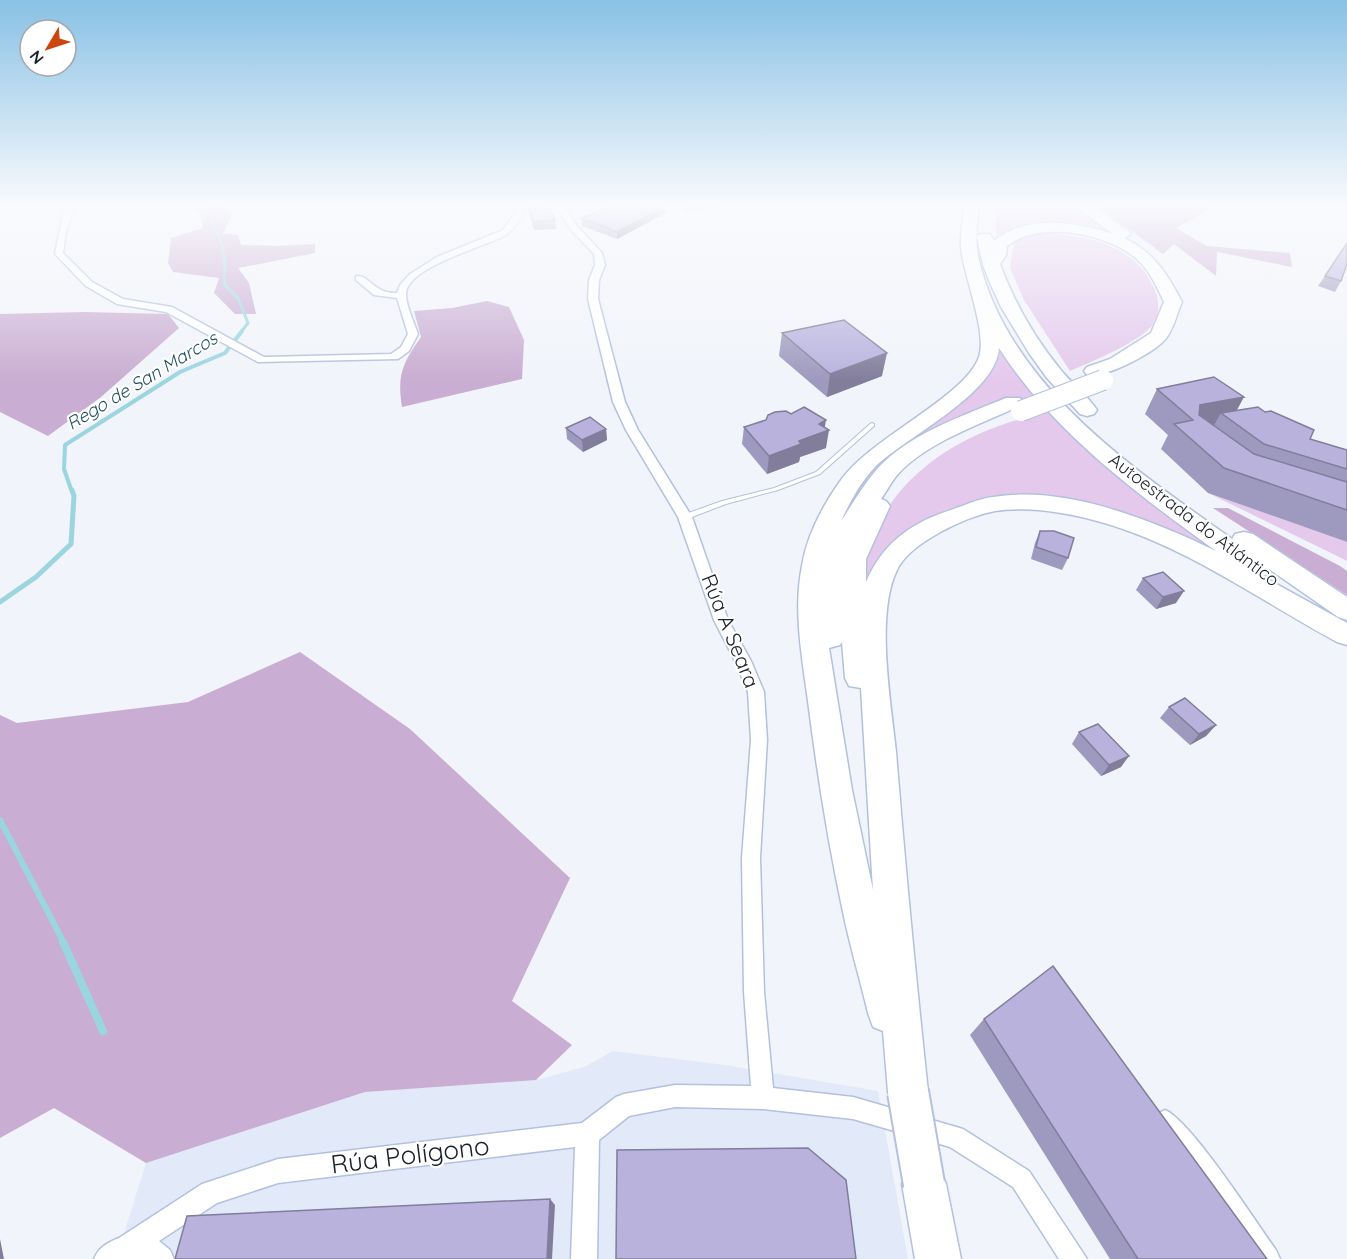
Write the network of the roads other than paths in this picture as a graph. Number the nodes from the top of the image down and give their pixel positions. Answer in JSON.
{"nodes":[{"id":1,"x":69,"y":264,"type":"edge"},
{"id":2,"x":432,"y":264,"type":"edge"},
{"id":3,"x":600,"y":264,"type":"edge"},
{"id":4,"x":973,"y":264,"type":"edge"},
{"id":5,"x":1150,"y":264,"type":"edge"},
{"id":6,"x":1161,"y":264,"type":"edge"},
{"id":7,"x":991,"y":265,"type":"edge"},
{"id":8,"x":359,"y":278,"type":"dead end"},
{"id":9,"x":981,"y":293,"type":"junction"},
{"id":10,"x":401,"y":295,"type":"junction"},
{"id":11,"x":1099,"y":376,"type":"junction"},
{"id":12,"x":1017,"y":407,"type":"junction"},
{"id":13,"x":872,"y":424,"type":"dead end"},
{"id":14,"x":685,"y":517,"type":"junction"},
{"id":15,"x":1347,"y":610,"type":"edge"},
{"id":16,"x":1347,"y":633,"type":"edge"},
{"id":17,"x":886,"y":851,"type":"junction"},
{"id":18,"x":879,"y":978,"type":"junction"},
{"id":19,"x":908,"y":1092,"type":"junction"},
{"id":20,"x":763,"y":1098,"type":"junction"},
{"id":21,"x":1152,"y":1108,"type":"edge"},
{"id":22,"x":587,"y":1134,"type":"junction"},
{"id":23,"x":117,"y":1253,"type":"edge"},
{"id":24,"x":161,"y":1259,"type":"edge"},
{"id":25,"x":584,"y":1259,"type":"edge"},
{"id":26,"x":939,"y":1259,"type":"edge"},
{"id":27,"x":1074,"y":1259,"type":"edge"},
{"id":28,"x":1268,"y":1259,"type":"edge"}],
"edges":[{"from":1,"to":10,"type":"street"},
{"from":2,"to":10,"type":"street"},
{"from":3,"to":14,"type":"street","name":"Rúa A Seara"},
{"from":4,"to":9,"type":"highway","name":"Autoestrada do Atlántico"},
{"from":5,"to":11,"type":"highway"},
{"from":6,"to":11,"type":"highway"},
{"from":7,"to":15,"type":"highway","name":"Autoestrada do Atlántico"},
{"from":8,"to":10,"type":"street"},
{"from":9,"to":16,"type":"highway","name":"Autoestrada do Atlántico"},
{"from":9,"to":18,"type":"highway"},
{"from":11,"to":12,"type":"highway","bridge":true},
{"from":12,"to":17,"type":"highway"},
{"from":12,"to":18,"type":"highway"},
{"from":13,"to":14,"type":"lane"},
{"from":14,"to":20,"type":"street","name":"Rúa A Seara"},
{"from":16,"to":17,"type":"highway"},
{"from":17,"to":19,"type":"highway"},
{"from":18,"to":19,"type":"highway"},
{"from":19,"to":26,"type":"highway","bridge":true},
{"from":20,"to":22,"type":"street"},
{"from":20,"to":27,"type":"street"},
{"from":21,"to":28,"type":"street"},
{"from":22,"to":23,"type":"street","name":"Rúa Polígono"},
{"from":22,"to":25,"type":"street"},
{"from":23,"to":24,"type":"street"}]}
